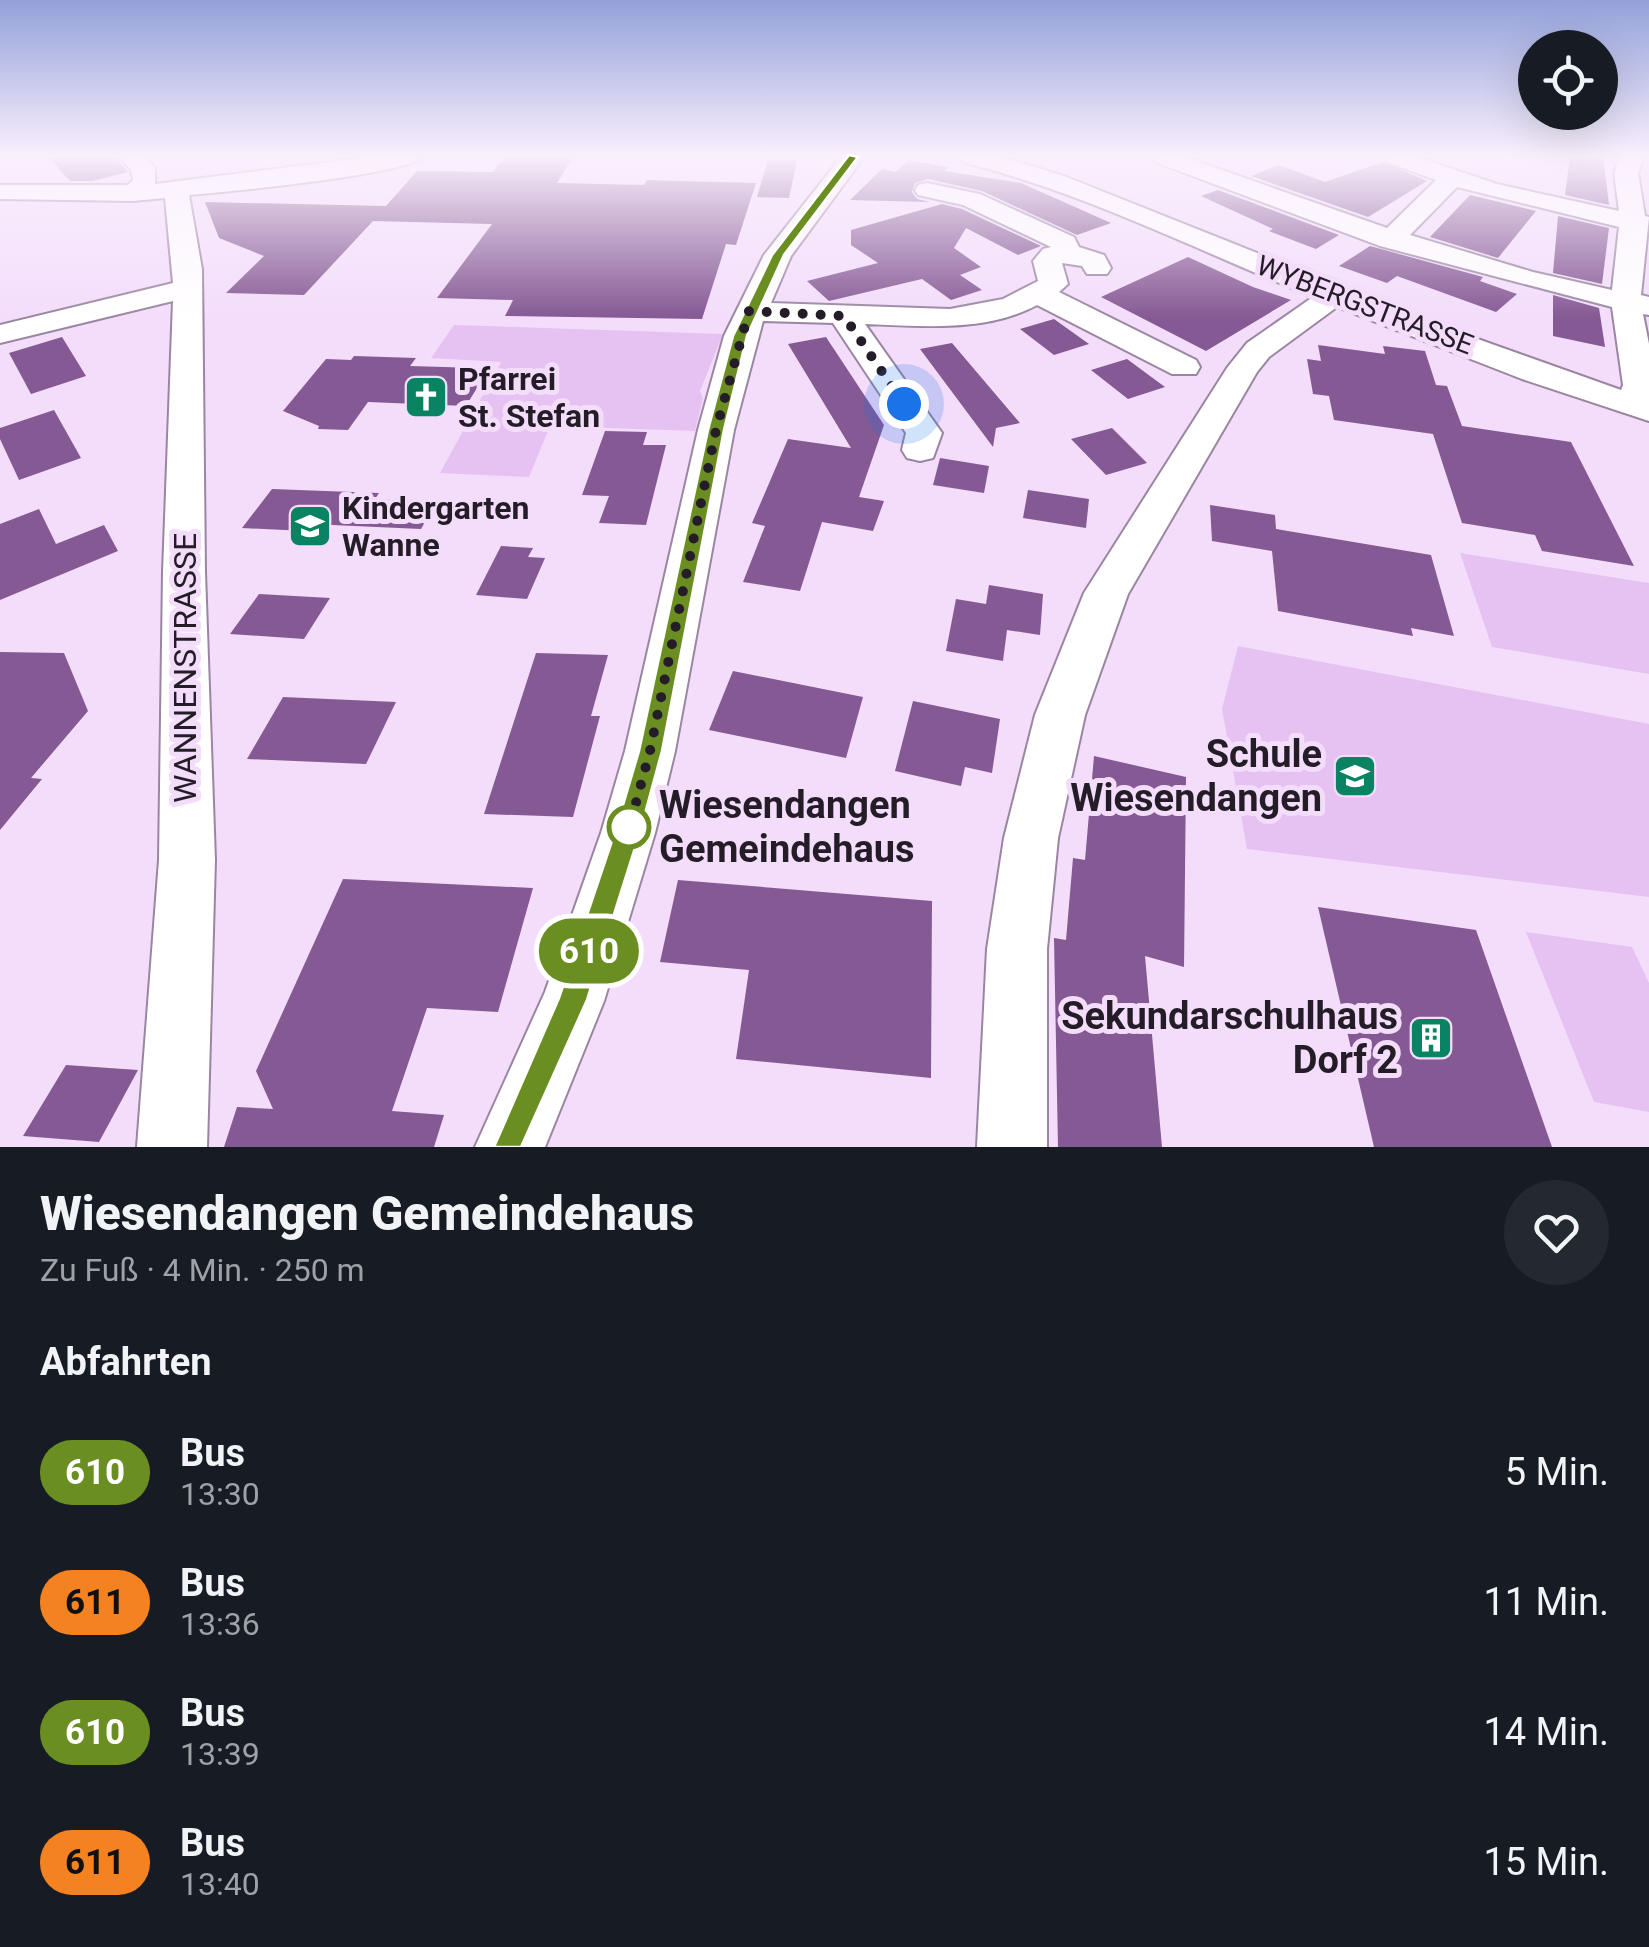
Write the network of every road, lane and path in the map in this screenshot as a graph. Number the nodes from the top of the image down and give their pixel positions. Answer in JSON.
{"nodes":[{"id":1,"x":168,"y":211,"type":"edge"},
{"id":2,"x":812,"y":211,"type":"edge"},
{"id":3,"x":996,"y":211,"type":"edge"},
{"id":4,"x":1129,"y":211,"type":"edge"},
{"id":5,"x":1309,"y":211,"type":"edge"},
{"id":6,"x":1419,"y":211,"type":"edge"},
{"id":7,"x":1579,"y":211,"type":"edge"},
{"id":8,"x":1641,"y":223,"type":"edge"},
{"id":9,"x":1390,"y":240,"type":"junction"},
{"id":10,"x":1068,"y":253,"type":"junction"},
{"id":11,"x":1098,"y":268,"type":"dead end"},
{"id":12,"x":188,"y":288,"type":"junction"},
{"id":13,"x":1037,"y":293,"type":"junction"},
{"id":14,"x":1337,"y":294,"type":"junction"},
{"id":15,"x":1638,"y":304,"type":"edge"},
{"id":16,"x":749,"y":311,"type":"junction"},
{"id":17,"x":844,"y":316,"type":"junction"},
{"id":18,"x":0,"y":334,"type":"edge"},
{"id":19,"x":1184,"y":367,"type":"dead end"},
{"id":20,"x":1640,"y":408,"type":"edge"},
{"id":21,"x":920,"y":450,"type":"dead end"},
{"id":22,"x":172,"y":1147,"type":"edge"},
{"id":23,"x":510,"y":1147,"type":"edge"},
{"id":24,"x":1012,"y":1147,"type":"edge"}],
"edges":[{"from":1,"to":12,"type":"street","name":"WANNENSTRASSE"},
{"from":2,"to":16,"type":"street"},
{"from":3,"to":10,"type":"street"},
{"from":4,"to":14,"type":"street","name":"WYBERGSTRASSE"},
{"from":5,"to":9,"type":"street"},
{"from":6,"to":9,"type":"street"},
{"from":7,"to":8,"type":"street"},
{"from":8,"to":15,"type":"street"},
{"from":9,"to":15,"type":"street"},
{"from":10,"to":11,"type":"street"},
{"from":10,"to":13,"type":"street"},
{"from":12,"to":18,"type":"street"},
{"from":12,"to":22,"type":"street","name":"WANNENSTRASSE"},
{"from":13,"to":17,"type":"street"},
{"from":13,"to":19,"type":"street"},
{"from":14,"to":20,"type":"street","name":"WYBERGSTRASSE"},
{"from":14,"to":24,"type":"street"},
{"from":15,"to":20,"type":"street"},
{"from":16,"to":17,"type":"street"},
{"from":16,"to":23,"type":"street"},
{"from":17,"to":21,"type":"street"}]}
